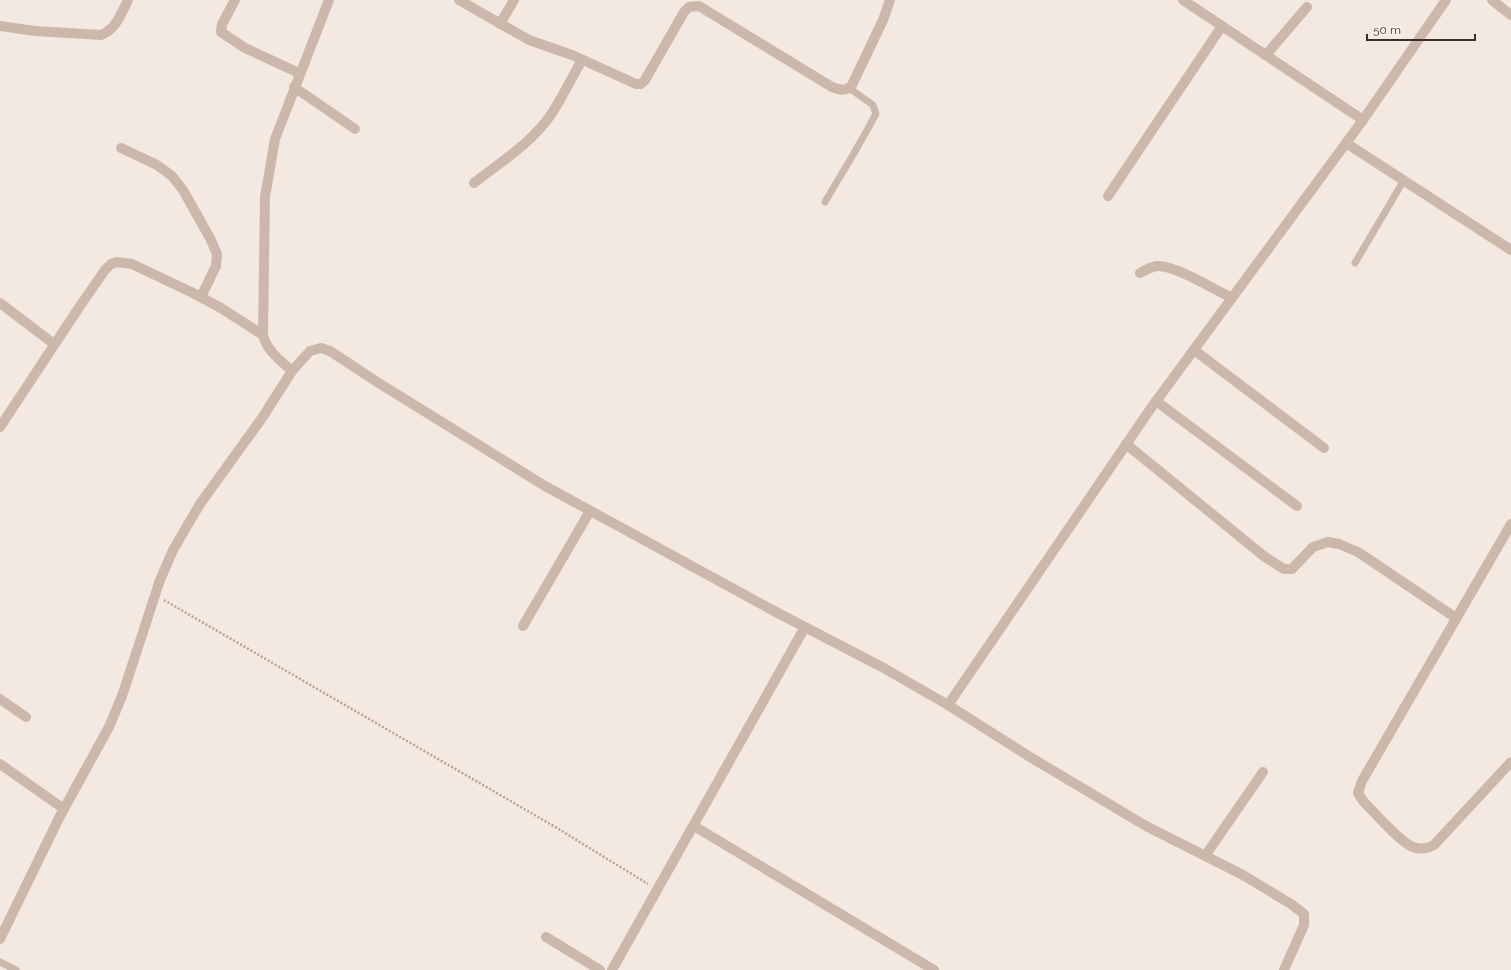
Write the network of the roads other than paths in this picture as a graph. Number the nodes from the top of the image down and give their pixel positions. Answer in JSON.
{"nodes":[{"id":1,"x":128,"y":0,"type":"edge"},
{"id":2,"x":235,"y":0,"type":"edge"},
{"id":3,"x":329,"y":0,"type":"edge"},
{"id":4,"x":459,"y":0,"type":"edge"},
{"id":5,"x":514,"y":0,"type":"edge"},
{"id":6,"x":890,"y":0,"type":"edge"},
{"id":7,"x":1183,"y":0,"type":"edge"},
{"id":8,"x":1446,"y":0,"type":"edge"},
{"id":9,"x":1492,"y":0,"type":"edge"},
{"id":10,"x":1307,"y":7,"type":"dead end"},
{"id":11,"x":1511,"y":15,"type":"edge"},
{"id":12,"x":500,"y":24,"type":"junction"},
{"id":13,"x":0,"y":26,"type":"edge"},
{"id":14,"x":1222,"y":26,"type":"junction"},
{"id":15,"x":1266,"y":55,"type":"junction"},
{"id":16,"x":582,"y":60,"type":"junction"},
{"id":17,"x":299,"y":73,"type":"junction"},
{"id":18,"x":294,"y":87,"type":"junction"},
{"id":19,"x":849,"y":88,"type":"junction"},
{"id":20,"x":1363,"y":120,"type":"junction"},
{"id":21,"x":355,"y":130,"type":"dead end"},
{"id":22,"x":1346,"y":143,"type":"junction"},
{"id":23,"x":121,"y":148,"type":"dead end"},
{"id":24,"x":1404,"y":180,"type":"junction"},
{"id":25,"x":474,"y":183,"type":"dead end"},
{"id":26,"x":1108,"y":196,"type":"dead end"},
{"id":27,"x":825,"y":202,"type":"dead end"},
{"id":28,"x":1511,"y":250,"type":"edge"},
{"id":29,"x":1355,"y":263,"type":"dead end"},
{"id":30,"x":1140,"y":273,"type":"dead end"},
{"id":31,"x":201,"y":297,"type":"junction"},
{"id":32,"x":1232,"y":298,"type":"junction"},
{"id":33,"x":0,"y":303,"type":"edge"},
{"id":34,"x":263,"y":335,"type":"junction"},
{"id":35,"x":54,"y":344,"type":"junction"},
{"id":36,"x":1194,"y":350,"type":"junction"},
{"id":37,"x":292,"y":371,"type":"junction"},
{"id":38,"x":1156,"y":401,"type":"junction"},
{"id":39,"x":0,"y":427,"type":"edge"},
{"id":40,"x":1126,"y":444,"type":"junction"},
{"id":41,"x":1324,"y":448,"type":"dead end"},
{"id":42,"x":1297,"y":506,"type":"dead end"},
{"id":43,"x":590,"y":511,"type":"junction"},
{"id":44,"x":1511,"y":524,"type":"edge"},
{"id":45,"x":1456,"y":618,"type":"junction"},
{"id":46,"x":523,"y":626,"type":"dead end"},
{"id":47,"x":805,"y":627,"type":"junction"},
{"id":48,"x":0,"y":699,"type":"edge"},
{"id":49,"x":948,"y":705,"type":"junction"},
{"id":50,"x":26,"y":717,"type":"dead end"},
{"id":51,"x":1511,"y":762,"type":"edge"},
{"id":52,"x":0,"y":764,"type":"edge"},
{"id":53,"x":1263,"y":772,"type":"dead end"},
{"id":54,"x":64,"y":809,"type":"junction"},
{"id":55,"x":694,"y":826,"type":"junction"},
{"id":56,"x":1205,"y":856,"type":"junction"},
{"id":57,"x":546,"y":937,"type":"dead end"},
{"id":58,"x":0,"y":939,"type":"edge"},
{"id":59,"x":0,"y":962,"type":"edge"},
{"id":60,"x":16,"y":970,"type":"edge"},
{"id":61,"x":600,"y":970,"type":"edge"},
{"id":62,"x":612,"y":970,"type":"edge"},
{"id":63,"x":934,"y":970,"type":"edge"},
{"id":64,"x":1284,"y":970,"type":"edge"}],
"edges":[{"from":1,"to":13,"type":"street"},
{"from":2,"to":17,"type":"street"},
{"from":3,"to":17,"type":"street"},
{"from":4,"to":12,"type":"street"},
{"from":5,"to":12,"type":"street"},
{"from":6,"to":19,"type":"street"},
{"from":7,"to":14,"type":"street"},
{"from":8,"to":20,"type":"street"},
{"from":9,"to":11,"type":"street"},
{"from":10,"to":15,"type":"street"},
{"from":12,"to":16,"type":"street"},
{"from":14,"to":15,"type":"street"},
{"from":14,"to":26,"type":"street"},
{"from":15,"to":20,"type":"street"},
{"from":16,"to":19,"type":"street"},
{"from":16,"to":25,"type":"street"},
{"from":17,"to":18,"type":"street"},
{"from":18,"to":21,"type":"street"},
{"from":18,"to":34,"type":"street"},
{"from":19,"to":27,"type":"lane"},
{"from":20,"to":22,"type":"street"},
{"from":22,"to":24,"type":"street"},
{"from":22,"to":32,"type":"street"},
{"from":23,"to":31,"type":"street"},
{"from":24,"to":28,"type":"street"},
{"from":24,"to":29,"type":"lane"},
{"from":30,"to":32,"type":"street"},
{"from":31,"to":34,"type":"street"},
{"from":31,"to":35,"type":"street"},
{"from":32,"to":36,"type":"street"},
{"from":33,"to":35,"type":"street"},
{"from":34,"to":37,"type":"street"},
{"from":35,"to":39,"type":"street"},
{"from":36,"to":38,"type":"street"},
{"from":36,"to":41,"type":"street"},
{"from":37,"to":43,"type":"street"},
{"from":37,"to":54,"type":"street"},
{"from":38,"to":40,"type":"street"},
{"from":38,"to":42,"type":"street"},
{"from":40,"to":45,"type":"street"},
{"from":40,"to":49,"type":"street"},
{"from":43,"to":46,"type":"street"},
{"from":43,"to":47,"type":"street"},
{"from":44,"to":45,"type":"street"},
{"from":45,"to":51,"type":"street"},
{"from":47,"to":49,"type":"street"},
{"from":47,"to":55,"type":"street"},
{"from":48,"to":50,"type":"street"},
{"from":49,"to":56,"type":"street"},
{"from":52,"to":54,"type":"street"},
{"from":53,"to":56,"type":"street"},
{"from":54,"to":58,"type":"street"},
{"from":55,"to":62,"type":"street"},
{"from":55,"to":63,"type":"street"},
{"from":56,"to":64,"type":"street"},
{"from":57,"to":61,"type":"street"},
{"from":59,"to":60,"type":"lane"}]}
